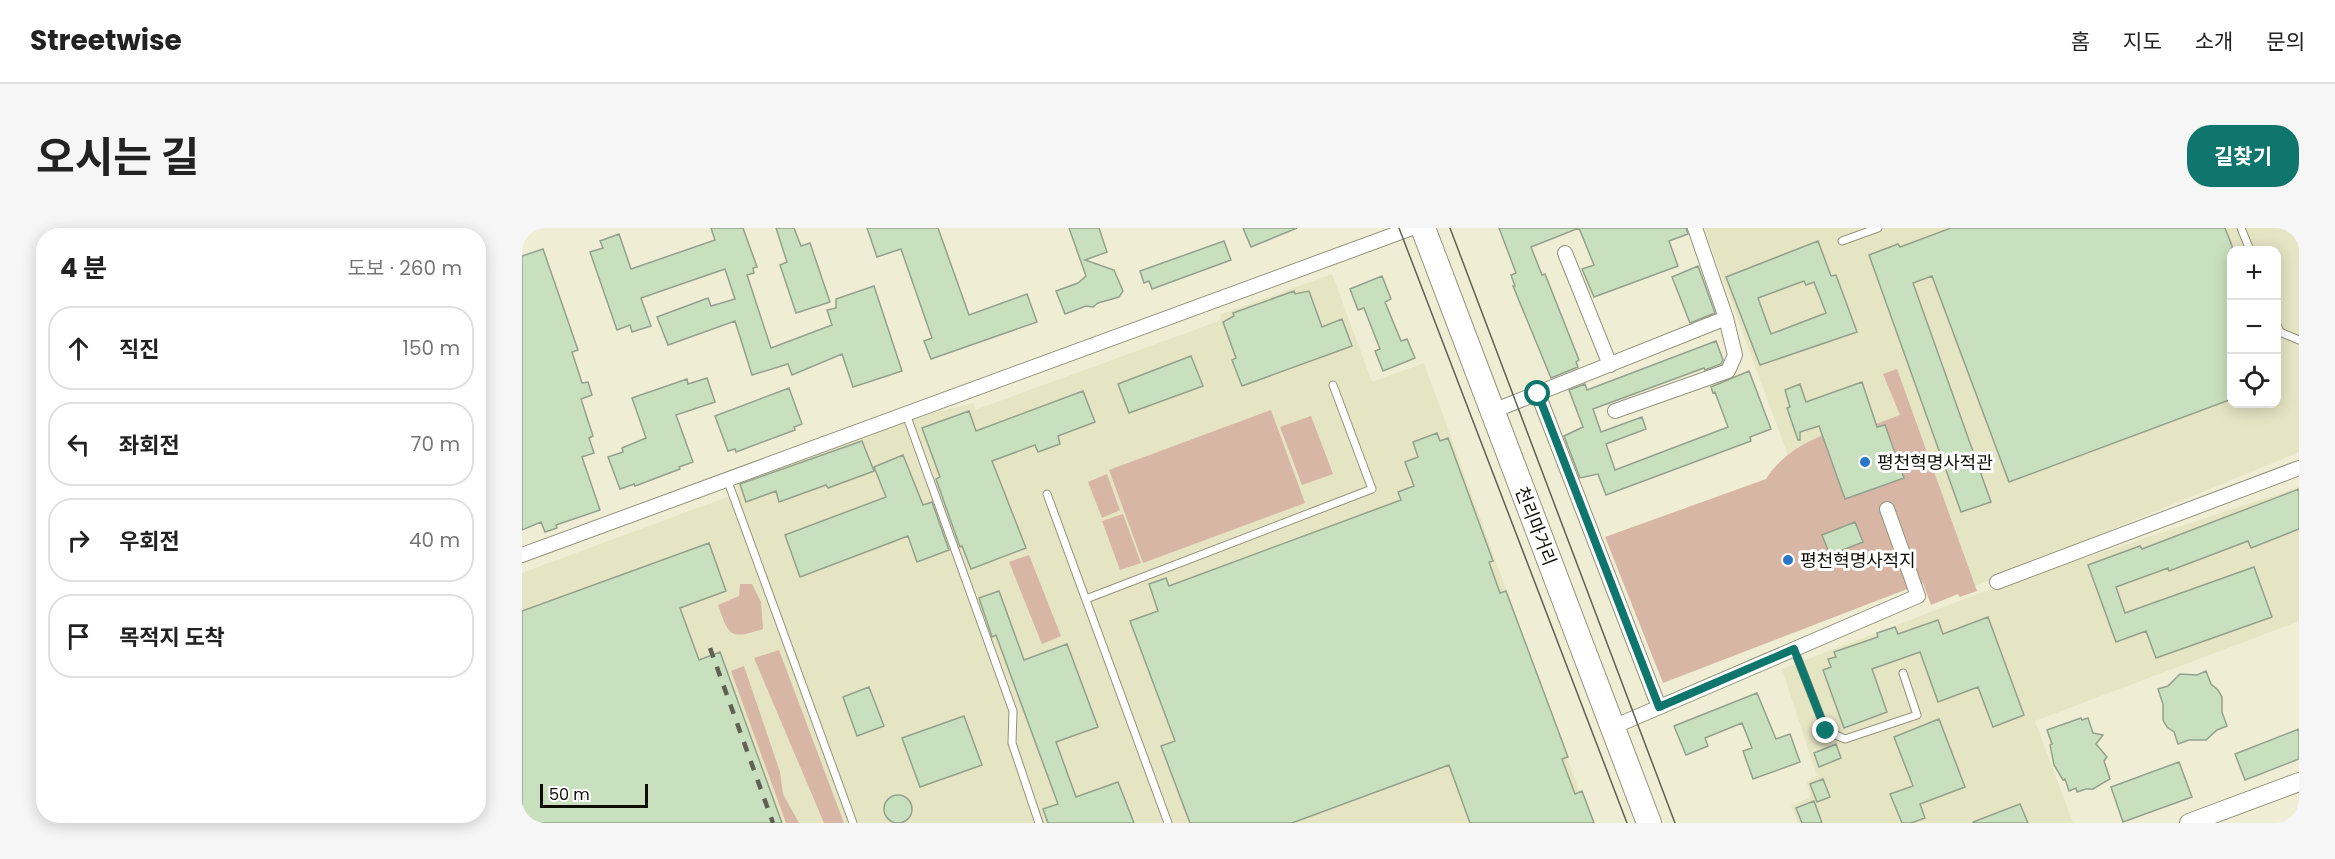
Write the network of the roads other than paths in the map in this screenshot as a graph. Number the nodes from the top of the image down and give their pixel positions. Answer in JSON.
{"nodes":[{"id":1,"x":1412,"y":228,"type":"edge"},
{"id":2,"x":1423,"y":228,"type":"edge"},
{"id":3,"x":1695,"y":228,"type":"edge"},
{"id":4,"x":1878,"y":228,"type":"edge"},
{"id":5,"x":2241,"y":228,"type":"edge"},
{"id":6,"x":1842,"y":241,"type":"dead end"},
{"id":7,"x":2248,"y":246,"type":"edge"},
{"id":8,"x":1565,"y":253,"type":"dead end"},
{"id":9,"x":1726,"y":318,"type":"junction"},
{"id":10,"x":2281,"y":332,"type":"edge"},
{"id":11,"x":2299,"y":340,"type":"edge"},
{"id":12,"x":1610,"y":365,"type":"junction"},
{"id":13,"x":1333,"y":386,"type":"dead end"},
{"id":14,"x":1538,"y":394,"type":"junction"},
{"id":15,"x":1492,"y":411,"type":"junction"},
{"id":16,"x":1615,"y":411,"type":"dead end"},
{"id":17,"x":906,"y":414,"type":"junction"},
{"id":18,"x":2299,"y":468,"type":"edge"},
{"id":19,"x":727,"y":478,"type":"junction"},
{"id":20,"x":1047,"y":494,"type":"dead end"},
{"id":21,"x":1887,"y":509,"type":"dead end"},
{"id":22,"x":522,"y":555,"type":"edge"},
{"id":23,"x":1997,"y":582,"type":"dead end"},
{"id":24,"x":1086,"y":599,"type":"junction"},
{"id":25,"x":1794,"y":649,"type":"junction"},
{"id":26,"x":1903,"y":673,"type":"dead end"},
{"id":27,"x":1659,"y":707,"type":"junction"},
{"id":28,"x":1613,"y":727,"type":"junction"},
{"id":29,"x":2299,"y":782,"type":"edge"},
{"id":30,"x":853,"y":823,"type":"edge"},
{"id":31,"x":1040,"y":823,"type":"edge"},
{"id":32,"x":1168,"y":823,"type":"edge"},
{"id":33,"x":1649,"y":823,"type":"edge"},
{"id":34,"x":2189,"y":823,"type":"edge"}],
"edges":[{"from":1,"to":17,"type":"street"},
{"from":2,"to":15,"type":"highway","name":"천리마거리"},
{"from":3,"to":9,"type":"street"},
{"from":4,"to":6,"type":"lane"},
{"from":5,"to":7,"type":"lane"},
{"from":8,"to":12,"type":"street"},
{"from":9,"to":12,"type":"street"},
{"from":9,"to":16,"type":"street"},
{"from":10,"to":11,"type":"lane"},
{"from":12,"to":14,"type":"street"},
{"from":13,"to":24,"type":"lane"},
{"from":14,"to":15,"type":"street"},
{"from":14,"to":27,"type":"street"},
{"from":15,"to":28,"type":"highway","name":"천리마거리"},
{"from":17,"to":19,"type":"street"},
{"from":17,"to":31,"type":"lane"},
{"from":18,"to":23,"type":"street"},
{"from":19,"to":22,"type":"street"},
{"from":19,"to":30,"type":"lane"},
{"from":20,"to":24,"type":"lane"},
{"from":21,"to":25,"type":"street"},
{"from":24,"to":32,"type":"lane"},
{"from":25,"to":26,"type":"lane"},
{"from":25,"to":27,"type":"street"},
{"from":27,"to":28,"type":"street"},
{"from":28,"to":33,"type":"highway","name":"천리마거리"},
{"from":29,"to":34,"type":"street"}]}
